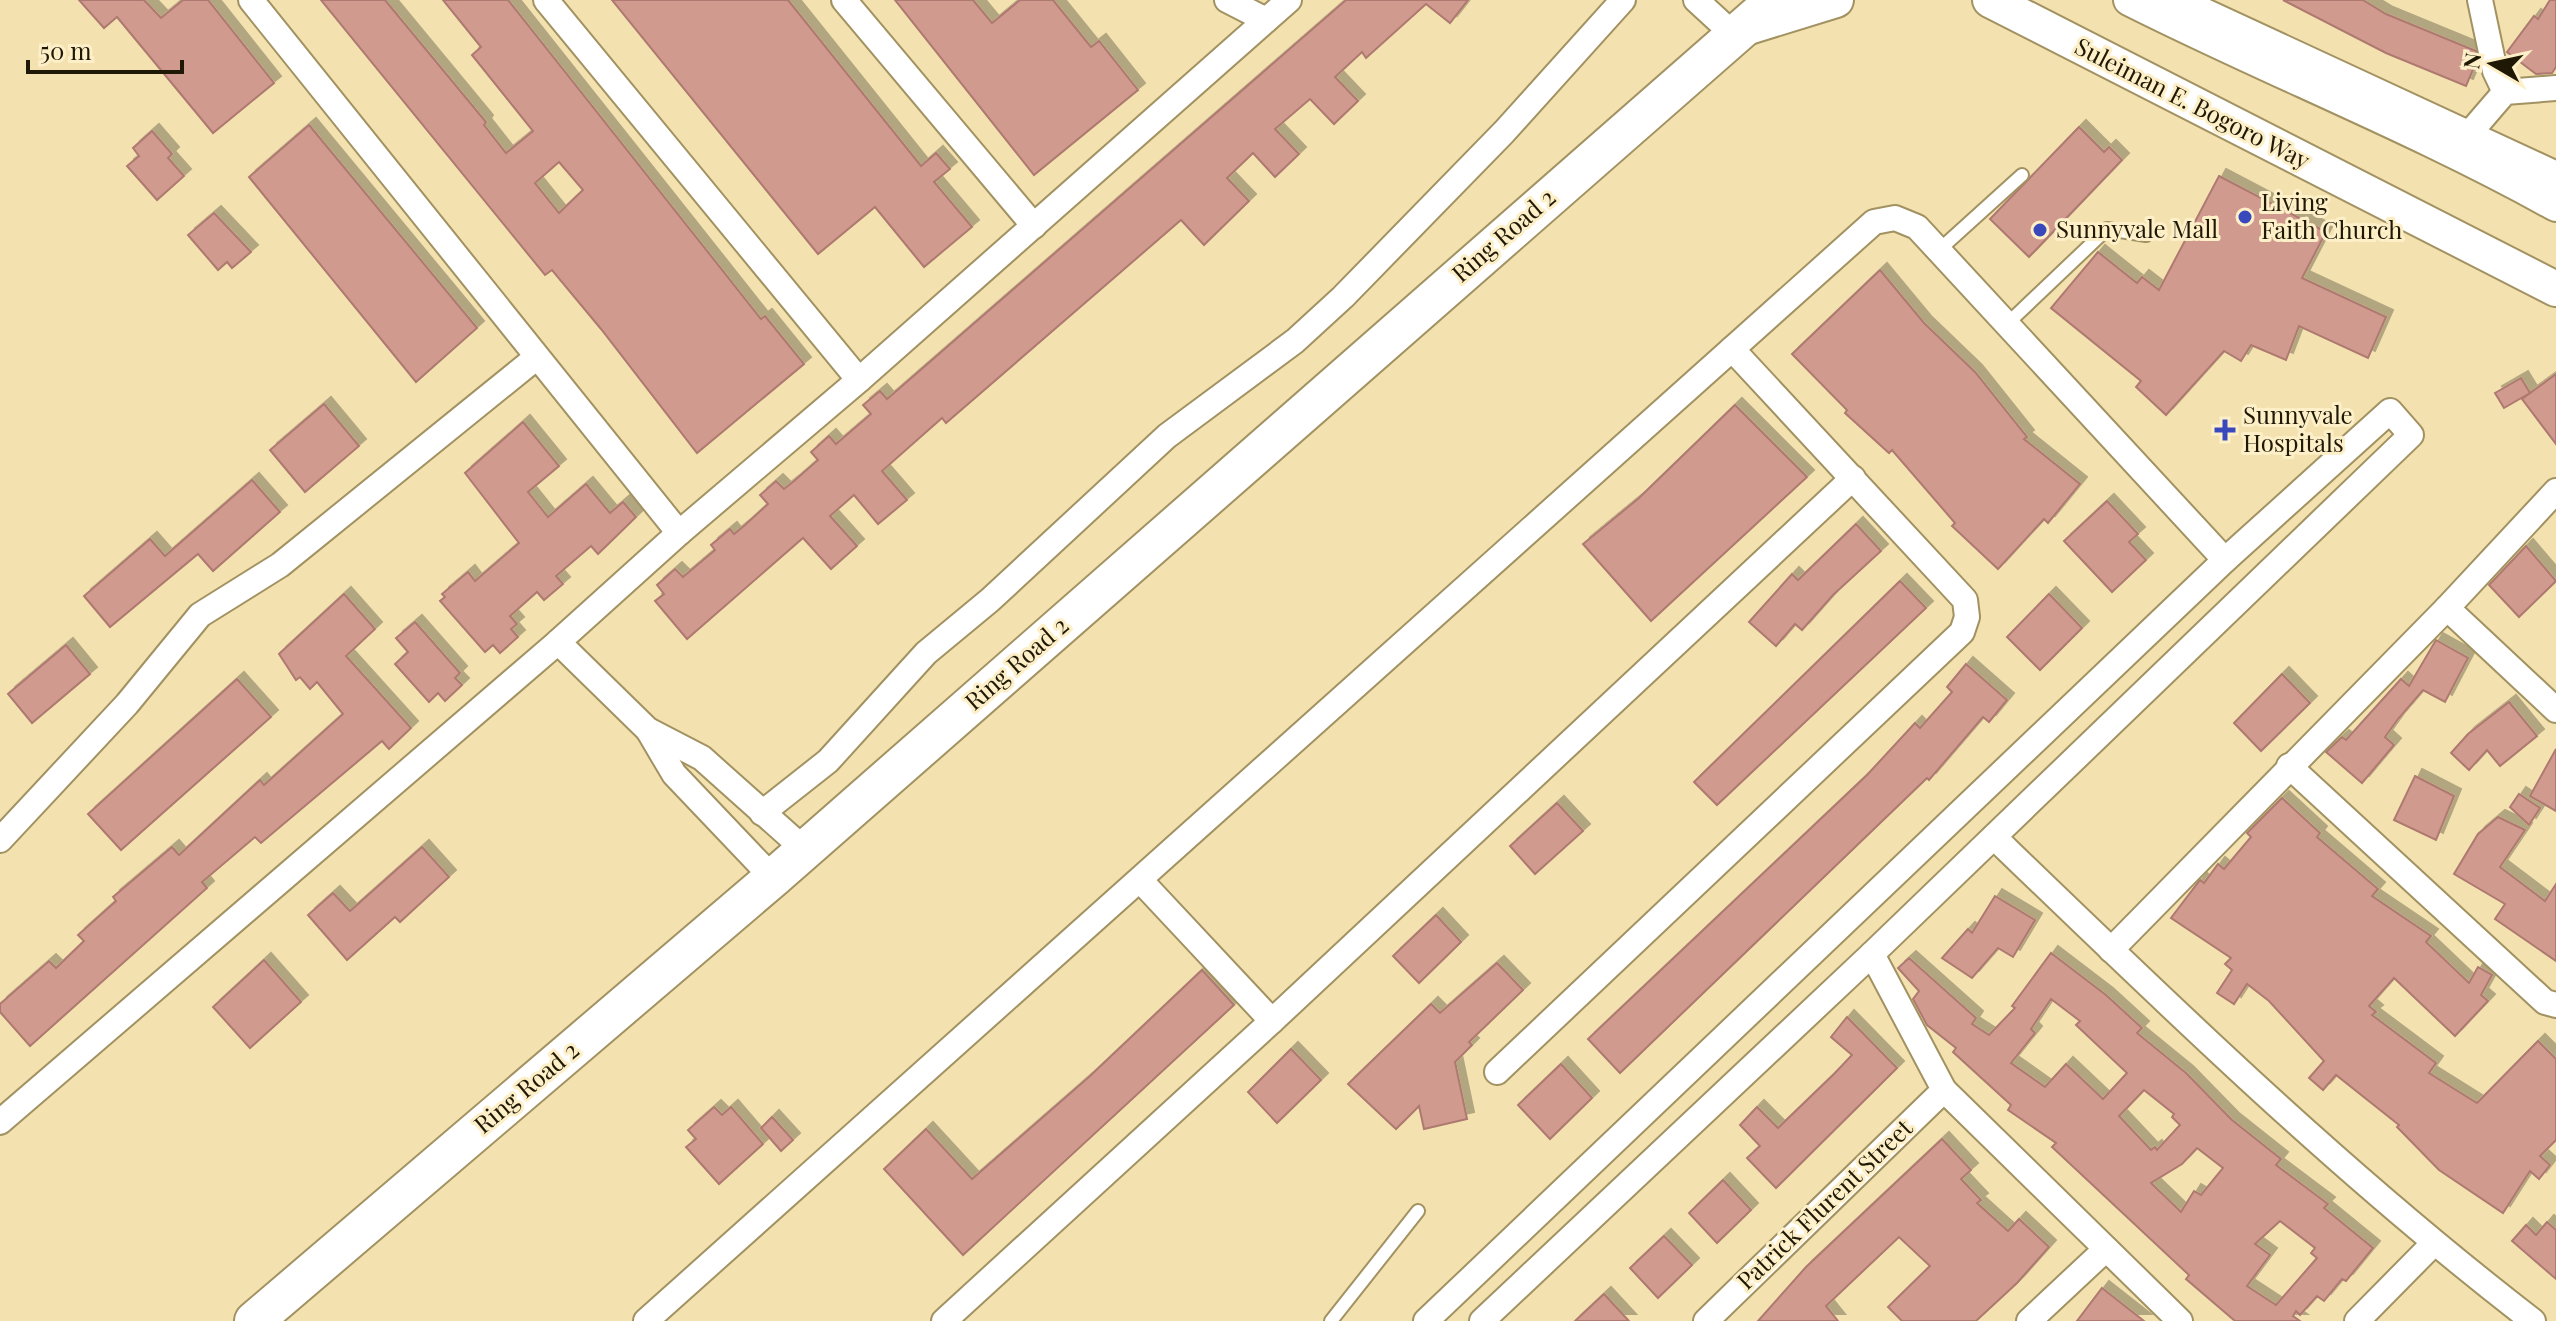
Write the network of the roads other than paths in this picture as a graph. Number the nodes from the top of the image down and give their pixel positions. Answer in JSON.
{"nodes":[{"id":1,"x":251,"y":0,"type":"edge"},
{"id":2,"x":546,"y":0,"type":"edge"},
{"id":3,"x":844,"y":0,"type":"edge"},
{"id":4,"x":1227,"y":0,"type":"edge"},
{"id":5,"x":1289,"y":0,"type":"edge"},
{"id":6,"x":1623,"y":0,"type":"edge"},
{"id":7,"x":1696,"y":0,"type":"edge"},
{"id":8,"x":1775,"y":0,"type":"edge"},
{"id":9,"x":1836,"y":0,"type":"edge"},
{"id":10,"x":2129,"y":0,"type":"edge"},
{"id":11,"x":2174,"y":0,"type":"edge"},
{"id":12,"x":2480,"y":0,"type":"edge"},
{"id":13,"x":1988,"y":2,"type":"edge"},
{"id":14,"x":1266,"y":20,"type":"junction"},
{"id":15,"x":1735,"y":32,"type":"junction"},
{"id":16,"x":2556,"y":88,"type":"edge"},
{"id":17,"x":2505,"y":92,"type":"junction"},
{"id":18,"x":2468,"y":135,"type":"junction"},
{"id":19,"x":2022,"y":175,"type":"dead end"},
{"id":20,"x":2554,"y":193,"type":"edge"},
{"id":21,"x":1034,"y":226,"type":"junction"},
{"id":22,"x":2146,"y":235,"type":"dead end"},
{"id":23,"x":1938,"y":251,"type":"junction"},
{"id":24,"x":2556,"y":289,"type":"edge"},
{"id":25,"x":2007,"y":324,"type":"junction"},
{"id":26,"x":1732,"y":349,"type":"junction"},
{"id":27,"x":537,"y":357,"type":"junction"},
{"id":28,"x":859,"y":380,"type":"junction"},
{"id":29,"x":1853,"y":478,"type":"junction"},
{"id":30,"x":2556,"y":491,"type":"edge"},
{"id":31,"x":679,"y":533,"type":"junction"},
{"id":32,"x":2225,"y":560,"type":"junction"},
{"id":33,"x":2447,"y":608,"type":"junction"},
{"id":34,"x":558,"y":642,"type":"junction"},
{"id":35,"x":2556,"y":710,"type":"edge"},
{"id":36,"x":648,"y":730,"type":"junction"},
{"id":37,"x":2289,"y":766,"type":"junction"},
{"id":38,"x":762,"y":813,"type":"junction"},
{"id":39,"x":1994,"y":837,"type":"junction"},
{"id":40,"x":0,"y":840,"type":"edge"},
{"id":41,"x":805,"y":850,"type":"junction"},
{"id":42,"x":773,"y":878,"type":"junction"},
{"id":43,"x":1140,"y":880,"type":"junction"},
{"id":44,"x":2111,"y":950,"type":"junction"},
{"id":45,"x":1872,"y":954,"type":"junction"},
{"id":46,"x":2556,"y":1005,"type":"edge"},
{"id":47,"x":1272,"y":1021,"type":"junction"},
{"id":48,"x":1497,"y":1072,"type":"dead end"},
{"id":49,"x":1944,"y":1090,"type":"junction"},
{"id":50,"x":1646,"y":1112,"type":"junction"},
{"id":51,"x":0,"y":1122,"type":"edge"},
{"id":52,"x":1671,"y":1142,"type":"junction"},
{"id":53,"x":1418,"y":1211,"type":"dead end"},
{"id":54,"x":2433,"y":1244,"type":"junction"},
{"id":55,"x":2106,"y":1249,"type":"junction"},
{"id":56,"x":254,"y":1321,"type":"edge"},
{"id":57,"x":646,"y":1321,"type":"edge"},
{"id":58,"x":944,"y":1321,"type":"edge"},
{"id":59,"x":1331,"y":1321,"type":"edge"},
{"id":60,"x":1426,"y":1321,"type":"edge"},
{"id":61,"x":1482,"y":1321,"type":"edge"},
{"id":62,"x":1706,"y":1321,"type":"edge"},
{"id":63,"x":2029,"y":1321,"type":"edge"},
{"id":64,"x":2180,"y":1321,"type":"edge"},
{"id":65,"x":2357,"y":1321,"type":"edge"},
{"id":66,"x":2533,"y":1321,"type":"edge"}],
"edges":[{"from":1,"to":27,"type":"street"},
{"from":2,"to":28,"type":"street"},
{"from":3,"to":21,"type":"street"},
{"from":4,"to":14,"type":"street"},
{"from":5,"to":14,"type":"street"},
{"from":6,"to":38,"type":"street"},
{"from":7,"to":15,"type":"street"},
{"from":8,"to":15,"type":"main road","name":"Ring Road 2"},
{"from":9,"to":15,"type":"main road"},
{"from":10,"to":20,"type":"street"},
{"from":11,"to":18,"type":"street"},
{"from":12,"to":17,"type":"street"},
{"from":13,"to":24,"type":"main road","name":"Suleiman E. Bogoro Way"},
{"from":14,"to":21,"type":"street"},
{"from":15,"to":41,"type":"main road","name":"Ring Road 2"},
{"from":16,"to":17,"type":"street"},
{"from":17,"to":18,"type":"street"},
{"from":18,"to":20,"type":"street"},
{"from":19,"to":23,"type":"lane"},
{"from":21,"to":28,"type":"street"},
{"from":22,"to":25,"type":"lane"},
{"from":23,"to":25,"type":"street"},
{"from":23,"to":26,"type":"street"},
{"from":25,"to":32,"type":"street"},
{"from":26,"to":29,"type":"street"},
{"from":26,"to":43,"type":"street"},
{"from":27,"to":31,"type":"street"},
{"from":27,"to":40,"type":"street"},
{"from":28,"to":31,"type":"street"},
{"from":29,"to":47,"type":"street"},
{"from":29,"to":48,"type":"street"},
{"from":30,"to":33,"type":"street"},
{"from":31,"to":34,"type":"street"},
{"from":32,"to":39,"type":"street"},
{"from":32,"to":50,"type":"street"},
{"from":33,"to":35,"type":"street"},
{"from":33,"to":37,"type":"street"},
{"from":34,"to":36,"type":"street"},
{"from":34,"to":51,"type":"street"},
{"from":36,"to":38,"type":"street"},
{"from":36,"to":42,"type":"street"},
{"from":37,"to":44,"type":"street"},
{"from":37,"to":46,"type":"street"},
{"from":38,"to":41,"type":"street"},
{"from":39,"to":44,"type":"street"},
{"from":39,"to":45,"type":"street"},
{"from":41,"to":42,"type":"main road","name":"Ring Road 2"},
{"from":42,"to":56,"type":"main road","name":"Ring Road 2"},
{"from":43,"to":47,"type":"street"},
{"from":43,"to":57,"type":"street"},
{"from":44,"to":54,"type":"street"},
{"from":45,"to":49,"type":"street"},
{"from":45,"to":52,"type":"street"},
{"from":47,"to":58,"type":"street"},
{"from":49,"to":55,"type":"street"},
{"from":49,"to":62,"type":"street","name":"Patrick Flurent Street"},
{"from":50,"to":52,"type":"street"},
{"from":50,"to":60,"type":"street"},
{"from":52,"to":61,"type":"street"},
{"from":53,"to":59,"type":"lane"},
{"from":54,"to":65,"type":"street"},
{"from":54,"to":66,"type":"street"},
{"from":55,"to":63,"type":"street"},
{"from":55,"to":64,"type":"street"}]}
